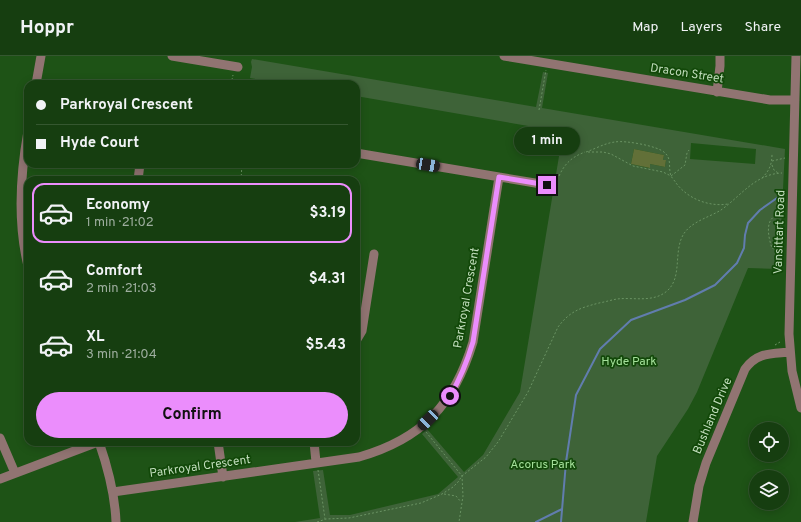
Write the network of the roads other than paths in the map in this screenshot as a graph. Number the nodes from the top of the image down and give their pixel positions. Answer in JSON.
{"nodes":[{"id":1,"x":41,"y":56,"type":"edge"},
{"id":2,"x":173,"y":56,"type":"edge"},
{"id":3,"x":504,"y":56,"type":"edge"},
{"id":4,"x":720,"y":56,"type":"edge"},
{"id":5,"x":796,"y":56,"type":"edge"},
{"id":6,"x":236,"y":67,"type":"road end"},
{"id":7,"x":37,"y":80,"type":"edge"},
{"id":8,"x":717,"y":92,"type":"junction"},
{"id":9,"x":795,"y":100,"type":"junction"},
{"id":10,"x":360,"y":154,"type":"edge"},
{"id":11,"x":24,"y":164,"type":"edge"},
{"id":12,"x":499,"y":177,"type":"junction"},
{"id":13,"x":547,"y":185,"type":"dead end"},
{"id":14,"x":24,"y":246,"type":"edge"},
{"id":15,"x":374,"y":254,"type":"dead end"},
{"id":16,"x":360,"y":334,"type":"edge"},
{"id":17,"x":790,"y":352,"type":"junction"},
{"id":18,"x":801,"y":408,"type":"edge"},
{"id":19,"x":0,"y":438,"type":"edge"},
{"id":20,"x":87,"y":446,"type":"edge"},
{"id":21,"x":100,"y":446,"type":"edge"},
{"id":22,"x":219,"y":446,"type":"edge"},
{"id":23,"x":314,"y":446,"type":"edge"},
{"id":24,"x":316,"y":462,"type":"junction"},
{"id":25,"x":15,"y":473,"type":"junction"},
{"id":26,"x":223,"y":477,"type":"junction"},
{"id":27,"x":0,"y":479,"type":"edge"},
{"id":28,"x":112,"y":492,"type":"junction"},
{"id":29,"x":116,"y":522,"type":"edge"},
{"id":30,"x":693,"y":522,"type":"edge"}],
"edges":[{"from":1,"to":7,"type":"street"},
{"from":2,"to":6,"type":"street"},
{"from":3,"to":8,"type":"street","name":"Dracon Street"},
{"from":4,"to":8,"type":"street"},
{"from":5,"to":9,"type":"street","name":"Vansittart Road"},
{"from":8,"to":9,"type":"street","name":"Dracon Street"},
{"from":9,"to":17,"type":"street","name":"Vansittart Road"},
{"from":10,"to":12,"type":"street"},
{"from":11,"to":14,"type":"street"},
{"from":12,"to":13,"type":"street"},
{"from":12,"to":24,"type":"street","name":"Parkroyal Crescent"},
{"from":15,"to":16,"type":"street"},
{"from":17,"to":18,"type":"street","name":"Vansittart Road"},
{"from":17,"to":30,"type":"street","name":"Bushland Drive"},
{"from":19,"to":25,"type":"street"},
{"from":20,"to":25,"type":"street"},
{"from":21,"to":28,"type":"street"},
{"from":22,"to":26,"type":"street"},
{"from":23,"to":24,"type":"street"},
{"from":24,"to":26,"type":"street","name":"Parkroyal Crescent"},
{"from":25,"to":27,"type":"street"},
{"from":26,"to":28,"type":"street","name":"Parkroyal Crescent"},
{"from":28,"to":29,"type":"street"}]}
